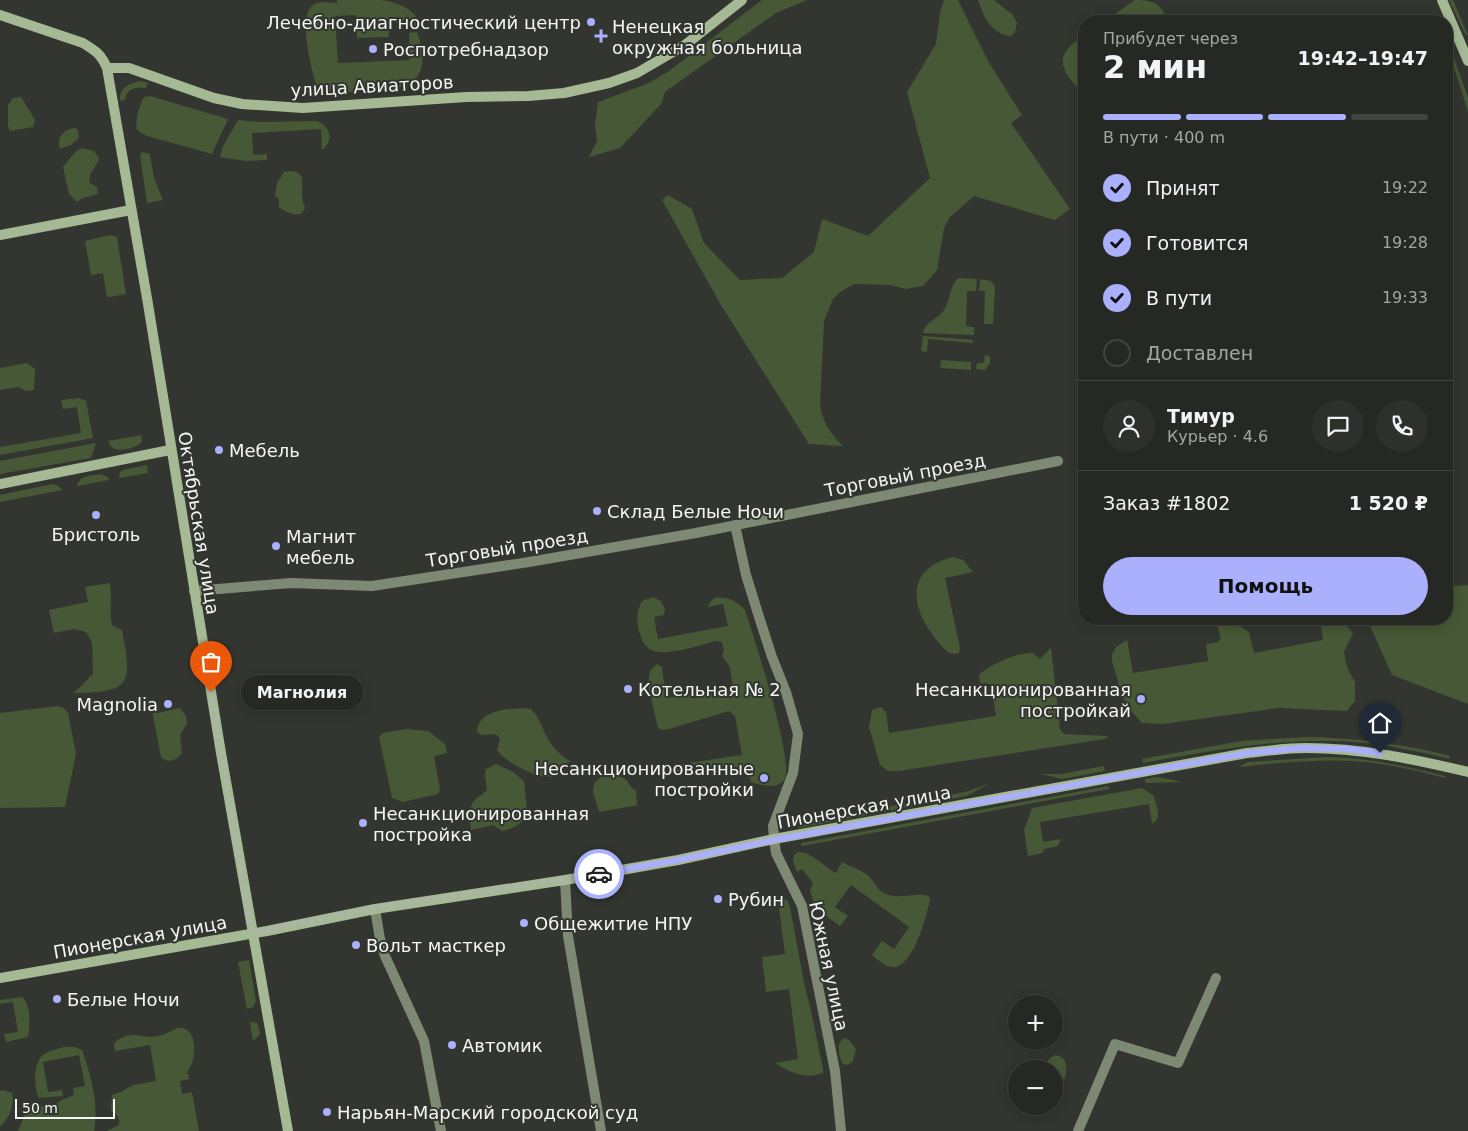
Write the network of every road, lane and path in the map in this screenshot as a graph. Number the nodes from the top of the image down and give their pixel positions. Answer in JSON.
{"nodes":[{"id":1,"x":742,"y":0,"type":"edge"},
{"id":2,"x":1442,"y":0,"type":"edge"},
{"id":3,"x":0,"y":15,"type":"edge"},
{"id":4,"x":1448,"y":15,"type":"edge"},
{"id":5,"x":1453,"y":26,"type":"edge"},
{"id":6,"x":1468,"y":61,"type":"edge"},
{"id":7,"x":107,"y":68,"type":"junction"},
{"id":8,"x":131,"y":210,"type":"junction"},
{"id":9,"x":0,"y":235,"type":"edge"},
{"id":10,"x":170,"y":450,"type":"junction"},
{"id":11,"x":1058,"y":461,"type":"dead end"},
{"id":12,"x":0,"y":484,"type":"edge"},
{"id":13,"x":735,"y":525,"type":"junction"},
{"id":14,"x":194,"y":591,"type":"junction"},
{"id":15,"x":1468,"y":772,"type":"edge"},
{"id":16,"x":774,"y":840,"type":"junction"},
{"id":17,"x":565,"y":880,"type":"junction"},
{"id":18,"x":375,"y":908,"type":"junction"},
{"id":19,"x":252,"y":933,"type":"junction"},
{"id":20,"x":0,"y":978,"type":"edge"},
{"id":21,"x":1216,"y":978,"type":"dead end"},
{"id":22,"x":288,"y":1131,"type":"edge"},
{"id":23,"x":441,"y":1131,"type":"edge"},
{"id":24,"x":601,"y":1131,"type":"edge"},
{"id":25,"x":841,"y":1131,"type":"edge"},
{"id":26,"x":1078,"y":1131,"type":"edge"}],
"edges":[{"from":1,"to":7,"type":"main road","name":"улица Авиаторов"},
{"from":2,"to":4,"type":"main road"},
{"from":3,"to":7,"type":"main road"},
{"from":5,"to":6,"type":"main road"},
{"from":7,"to":8,"type":"main road","name":"Октябрьская улица"},
{"from":8,"to":9,"type":"main road"},
{"from":8,"to":10,"type":"main road","name":"Октябрьская улица"},
{"from":10,"to":12,"type":"main road"},
{"from":10,"to":14,"type":"main road","name":"Октябрьская улица"},
{"from":11,"to":13,"type":"street","name":"Торговый проезд"},
{"from":13,"to":14,"type":"street","name":"Торговый проезд"},
{"from":13,"to":16,"type":"street","name":"Южная улица"},
{"from":14,"to":19,"type":"main road","name":"Октябрьская улица"},
{"from":15,"to":16,"type":"main road","name":"Пионерская улица"},
{"from":16,"to":17,"type":"main road","name":"Пионерская улица"},
{"from":16,"to":25,"type":"street","name":"Южная улица"},
{"from":17,"to":18,"type":"main road","name":"Пионерская улица"},
{"from":17,"to":24,"type":"street"},
{"from":18,"to":19,"type":"main road","name":"Пионерская улица"},
{"from":18,"to":23,"type":"street"},
{"from":19,"to":20,"type":"main road","name":"Пионерская улица"},
{"from":19,"to":22,"type":"main road","name":"Октябрьская улица"},
{"from":21,"to":26,"type":"street"}]}
